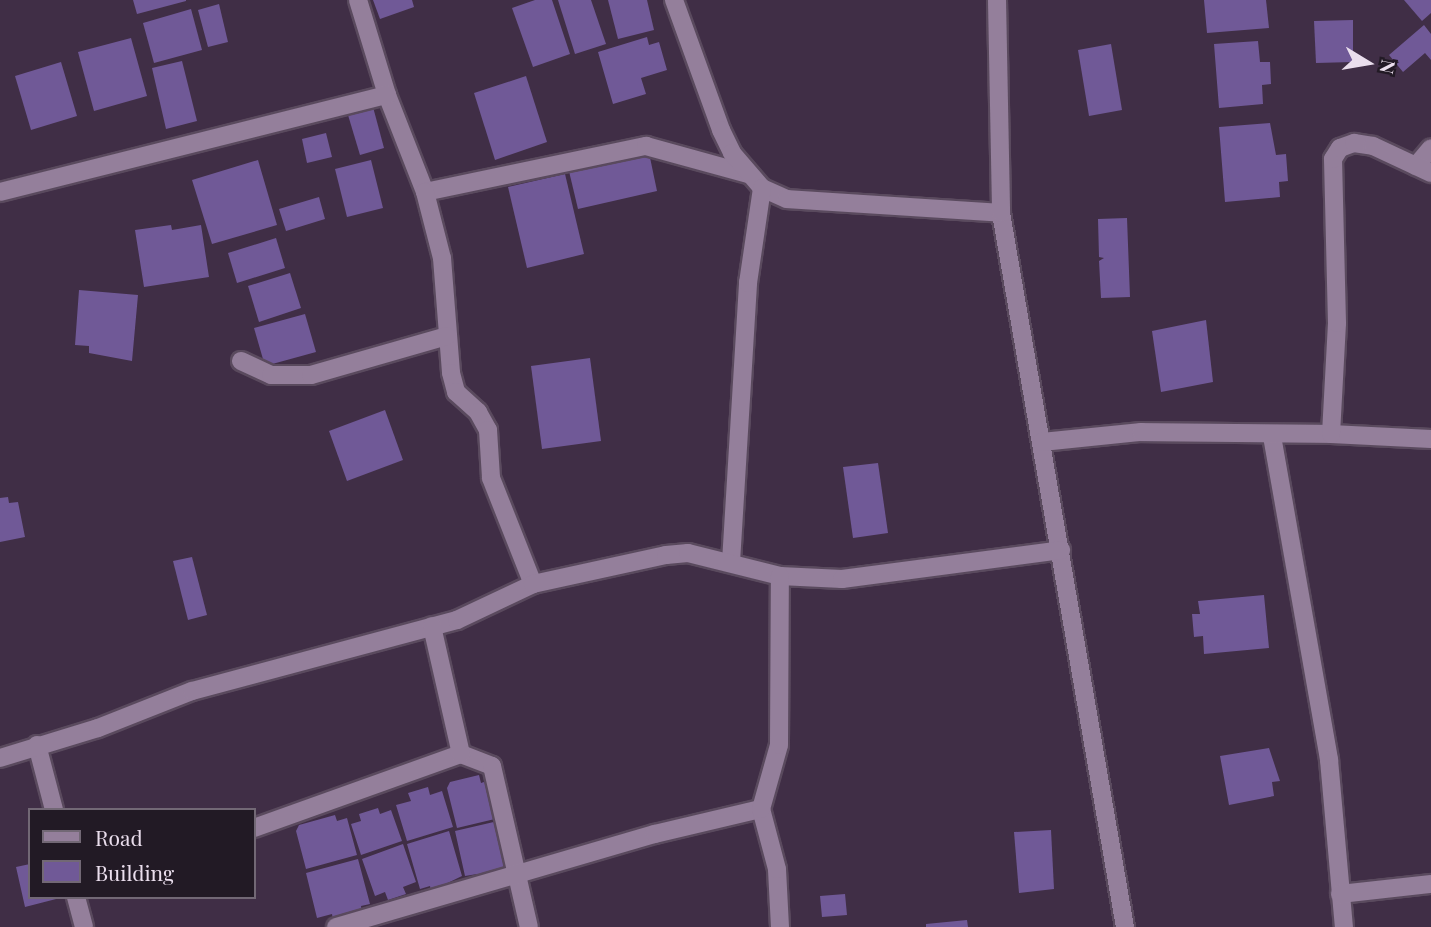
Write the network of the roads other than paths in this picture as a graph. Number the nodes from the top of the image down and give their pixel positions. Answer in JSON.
{"nodes":[{"id":1,"x":358,"y":0,"type":"edge"},
{"id":2,"x":674,"y":0,"type":"edge"},
{"id":3,"x":997,"y":0,"type":"edge"},
{"id":4,"x":387,"y":95,"type":"junction"},
{"id":5,"x":1431,"y":148,"type":"edge"},
{"id":6,"x":1424,"y":169,"type":"edge"},
{"id":7,"x":748,"y":174,"type":"junction"},
{"id":8,"x":762,"y":188,"type":"junction"},
{"id":9,"x":0,"y":192,"type":"edge"},
{"id":10,"x":425,"y":192,"type":"junction"},
{"id":11,"x":1001,"y":213,"type":"junction"},
{"id":12,"x":447,"y":336,"type":"junction"},
{"id":13,"x":241,"y":361,"type":"dead end"},
{"id":14,"x":1331,"y":434,"type":"junction"},
{"id":15,"x":1272,"y":436,"type":"junction"},
{"id":16,"x":1431,"y":439,"type":"edge"},
{"id":17,"x":1042,"y":442,"type":"junction"},
{"id":18,"x":1060,"y":550,"type":"junction"},
{"id":19,"x":731,"y":562,"type":"junction"},
{"id":20,"x":780,"y":576,"type":"junction"},
{"id":21,"x":533,"y":584,"type":"junction"},
{"id":22,"x":432,"y":626,"type":"junction"},
{"id":23,"x":37,"y":745,"type":"junction"},
{"id":24,"x":461,"y":754,"type":"junction"},
{"id":25,"x":0,"y":758,"type":"edge"},
{"id":26,"x":53,"y":808,"type":"edge"},
{"id":27,"x":761,"y":809,"type":"junction"},
{"id":28,"x":256,"y":827,"type":"edge"},
{"id":29,"x":519,"y":877,"type":"junction"},
{"id":30,"x":1431,"y":884,"type":"edge"},
{"id":31,"x":1340,"y":894,"type":"junction"},
{"id":32,"x":77,"y":899,"type":"edge"},
{"id":33,"x":84,"y":927,"type":"edge"},
{"id":34,"x":336,"y":927,"type":"edge"},
{"id":35,"x":529,"y":927,"type":"edge"},
{"id":36,"x":780,"y":927,"type":"edge"},
{"id":37,"x":1125,"y":927,"type":"edge"},
{"id":38,"x":1344,"y":927,"type":"edge"}],
"edges":[{"from":1,"to":4,"type":"street"},
{"from":2,"to":7,"type":"street"},
{"from":3,"to":11,"type":"street"},
{"from":4,"to":9,"type":"street"},
{"from":4,"to":10,"type":"street"},
{"from":5,"to":6,"type":"street"},
{"from":6,"to":14,"type":"street"},
{"from":7,"to":8,"type":"street"},
{"from":7,"to":10,"type":"street"},
{"from":8,"to":11,"type":"street"},
{"from":8,"to":19,"type":"street"},
{"from":10,"to":12,"type":"street"},
{"from":11,"to":17,"type":"street"},
{"from":12,"to":13,"type":"street"},
{"from":12,"to":21,"type":"street"},
{"from":14,"to":15,"type":"street"},
{"from":14,"to":16,"type":"street"},
{"from":15,"to":17,"type":"street"},
{"from":15,"to":31,"type":"street"},
{"from":17,"to":18,"type":"street"},
{"from":18,"to":20,"type":"street"},
{"from":18,"to":37,"type":"street"},
{"from":19,"to":20,"type":"street"},
{"from":19,"to":21,"type":"street"},
{"from":20,"to":27,"type":"street"},
{"from":21,"to":22,"type":"street"},
{"from":22,"to":23,"type":"street"},
{"from":22,"to":24,"type":"street"},
{"from":23,"to":25,"type":"street"},
{"from":23,"to":26,"type":"street"},
{"from":24,"to":28,"type":"street"},
{"from":24,"to":29,"type":"street"},
{"from":27,"to":29,"type":"street"},
{"from":27,"to":36,"type":"street"},
{"from":29,"to":34,"type":"street"},
{"from":29,"to":35,"type":"street"},
{"from":30,"to":31,"type":"street"},
{"from":31,"to":38,"type":"street"},
{"from":32,"to":33,"type":"street"}]}
